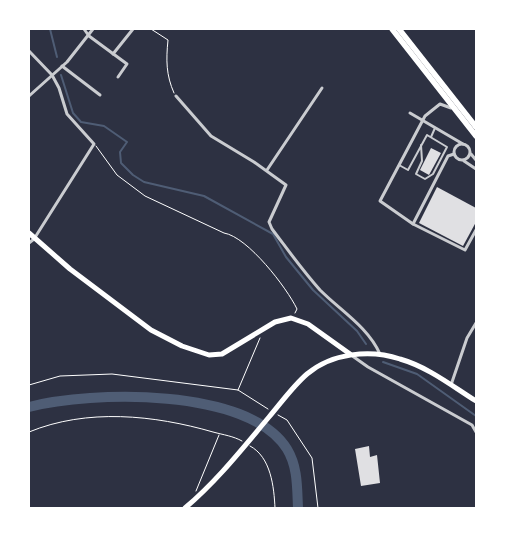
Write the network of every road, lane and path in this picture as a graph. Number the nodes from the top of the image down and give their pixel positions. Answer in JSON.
{"nodes":[{"id":1,"x":84,"y":29,"type":"edge"},
{"id":2,"x":93,"y":29,"type":"edge"},
{"id":3,"x":132,"y":29,"type":"edge"},
{"id":4,"x":151,"y":29,"type":"edge"},
{"id":5,"x":392,"y":29,"type":"edge"},
{"id":6,"x":399,"y":29,"type":"edge"},
{"id":7,"x":88,"y":36,"type":"junction"},
{"id":8,"x":29,"y":51,"type":"edge"},
{"id":9,"x":414,"y":52,"type":"junction"},
{"id":10,"x":113,"y":54,"type":"junction"},
{"id":11,"x":62,"y":66,"type":"junction"},
{"id":12,"x":430,"y":73,"type":"junction"},
{"id":13,"x":52,"y":75,"type":"junction"},
{"id":14,"x":118,"y":77,"type":"dead end"},
{"id":15,"x":322,"y":88,"type":"dead end"},
{"id":16,"x":100,"y":95,"type":"dead end"},
{"id":17,"x":29,"y":96,"type":"edge"},
{"id":18,"x":176,"y":96,"type":"joint"},
{"id":19,"x":456,"y":111,"type":"junction"},
{"id":20,"x":410,"y":112,"type":"dead end"},
{"id":21,"x":422,"y":121,"type":"junction"},
{"id":22,"x":476,"y":127,"type":"edge"},
{"id":23,"x":435,"y":128,"type":"junction"},
{"id":24,"x":476,"y":136,"type":"edge"},
{"id":25,"x":431,"y":137,"type":"junction"},
{"id":26,"x":94,"y":144,"type":"junction"},
{"id":27,"x":463,"y":144,"type":"junction"},
{"id":28,"x":421,"y":145,"type":"junction"},
{"id":29,"x":454,"y":154,"type":"junction"},
{"id":30,"x":471,"y":154,"type":"junction"},
{"id":31,"x":463,"y":160,"type":"junction"},
{"id":32,"x":476,"y":160,"type":"edge"},
{"id":33,"x":399,"y":165,"type":"junction"},
{"id":34,"x":267,"y":170,"type":"junction"},
{"id":35,"x":476,"y":170,"type":"edge"},
{"id":36,"x":413,"y":224,"type":"junction"},
{"id":37,"x":476,"y":230,"type":"edge"},
{"id":38,"x":29,"y":233,"type":"edge"},
{"id":39,"x":34,"y":238,"type":"junction"},
{"id":40,"x":29,"y":243,"type":"edge"},
{"id":41,"x":292,"y":318,"type":"junction"},
{"id":42,"x":476,"y":323,"type":"edge"},
{"id":43,"x":262,"y":330,"type":"junction"},
{"id":44,"x":350,"y":354,"type":"junction"},
{"id":45,"x":380,"y":354,"type":"junction"},
{"id":46,"x":29,"y":385,"type":"edge"},
{"id":47,"x":450,"y":385,"type":"junction"},
{"id":48,"x":238,"y":390,"type":"junction"},
{"id":49,"x":476,"y":401,"type":"edge"},
{"id":50,"x":270,"y":410,"type":"dead end"},
{"id":51,"x":278,"y":415,"type":"dead end"},
{"id":52,"x":29,"y":432,"type":"edge"},
{"id":53,"x":476,"y":432,"type":"edge"},
{"id":54,"x":219,"y":434,"type":"junction"},
{"id":55,"x":197,"y":498,"type":"junction"},
{"id":56,"x":185,"y":508,"type":"edge"},
{"id":57,"x":275,"y":508,"type":"edge"},
{"id":58,"x":318,"y":508,"type":"edge"}],
"edges":[{"from":1,"to":7,"type":"street"},
{"from":2,"to":7,"type":"street"},
{"from":3,"to":10,"type":"street"},
{"from":4,"to":18,"type":"path"},
{"from":5,"to":9,"type":"main road"},
{"from":6,"to":9,"type":"main road"},
{"from":7,"to":10,"type":"street"},
{"from":7,"to":11,"type":"street"},
{"from":8,"to":13,"type":"street"},
{"from":9,"to":12,"type":"main road"},
{"from":10,"to":14,"type":"street"},
{"from":11,"to":13,"type":"street"},
{"from":11,"to":16,"type":"street"},
{"from":12,"to":19,"type":"main road"},
{"from":12,"to":22,"type":"main road"},
{"from":13,"to":17,"type":"street"},
{"from":13,"to":26,"type":"street"},
{"from":15,"to":34,"type":"street"},
{"from":18,"to":34,"type":"street"},
{"from":19,"to":21,"type":"street"},
{"from":19,"to":24,"type":"main road"},
{"from":20,"to":21,"type":"street"},
{"from":21,"to":23,"type":"street"},
{"from":21,"to":33,"type":"street"},
{"from":23,"to":25,"type":"lane"},
{"from":23,"to":27,"type":"street"},
{"from":25,"to":28,"type":"lane"},
{"from":25,"to":28,"type":"lane"},
{"from":26,"to":39,"type":"street"},
{"from":26,"to":41,"type":"path"},
{"from":27,"to":29,"type":"street"},
{"from":27,"to":30,"type":"street"},
{"from":28,"to":33,"type":"lane"},
{"from":29,"to":31,"type":"street"},
{"from":29,"to":36,"type":"street"},
{"from":30,"to":31,"type":"street"},
{"from":30,"to":32,"type":"street"},
{"from":31,"to":35,"type":"street"},
{"from":33,"to":36,"type":"street"},
{"from":34,"to":45,"type":"street"},
{"from":36,"to":37,"type":"street"},
{"from":38,"to":39,"type":"main road"},
{"from":39,"to":40,"type":"street"},
{"from":39,"to":43,"type":"main road"},
{"from":41,"to":43,"type":"main road"},
{"from":41,"to":44,"type":"main road"},
{"from":42,"to":47,"type":"street"},
{"from":43,"to":48,"type":"path"},
{"from":44,"to":45,"type":"main road"},
{"from":44,"to":53,"type":"street"},
{"from":44,"to":55,"type":"main road"},
{"from":45,"to":47,"type":"main road"},
{"from":46,"to":48,"type":"path"},
{"from":47,"to":49,"type":"main road"},
{"from":48,"to":50,"type":"path"},
{"from":51,"to":58,"type":"path"},
{"from":52,"to":54,"type":"path"},
{"from":54,"to":55,"type":"path"},
{"from":54,"to":57,"type":"path"},
{"from":55,"to":56,"type":"main road"}]}
